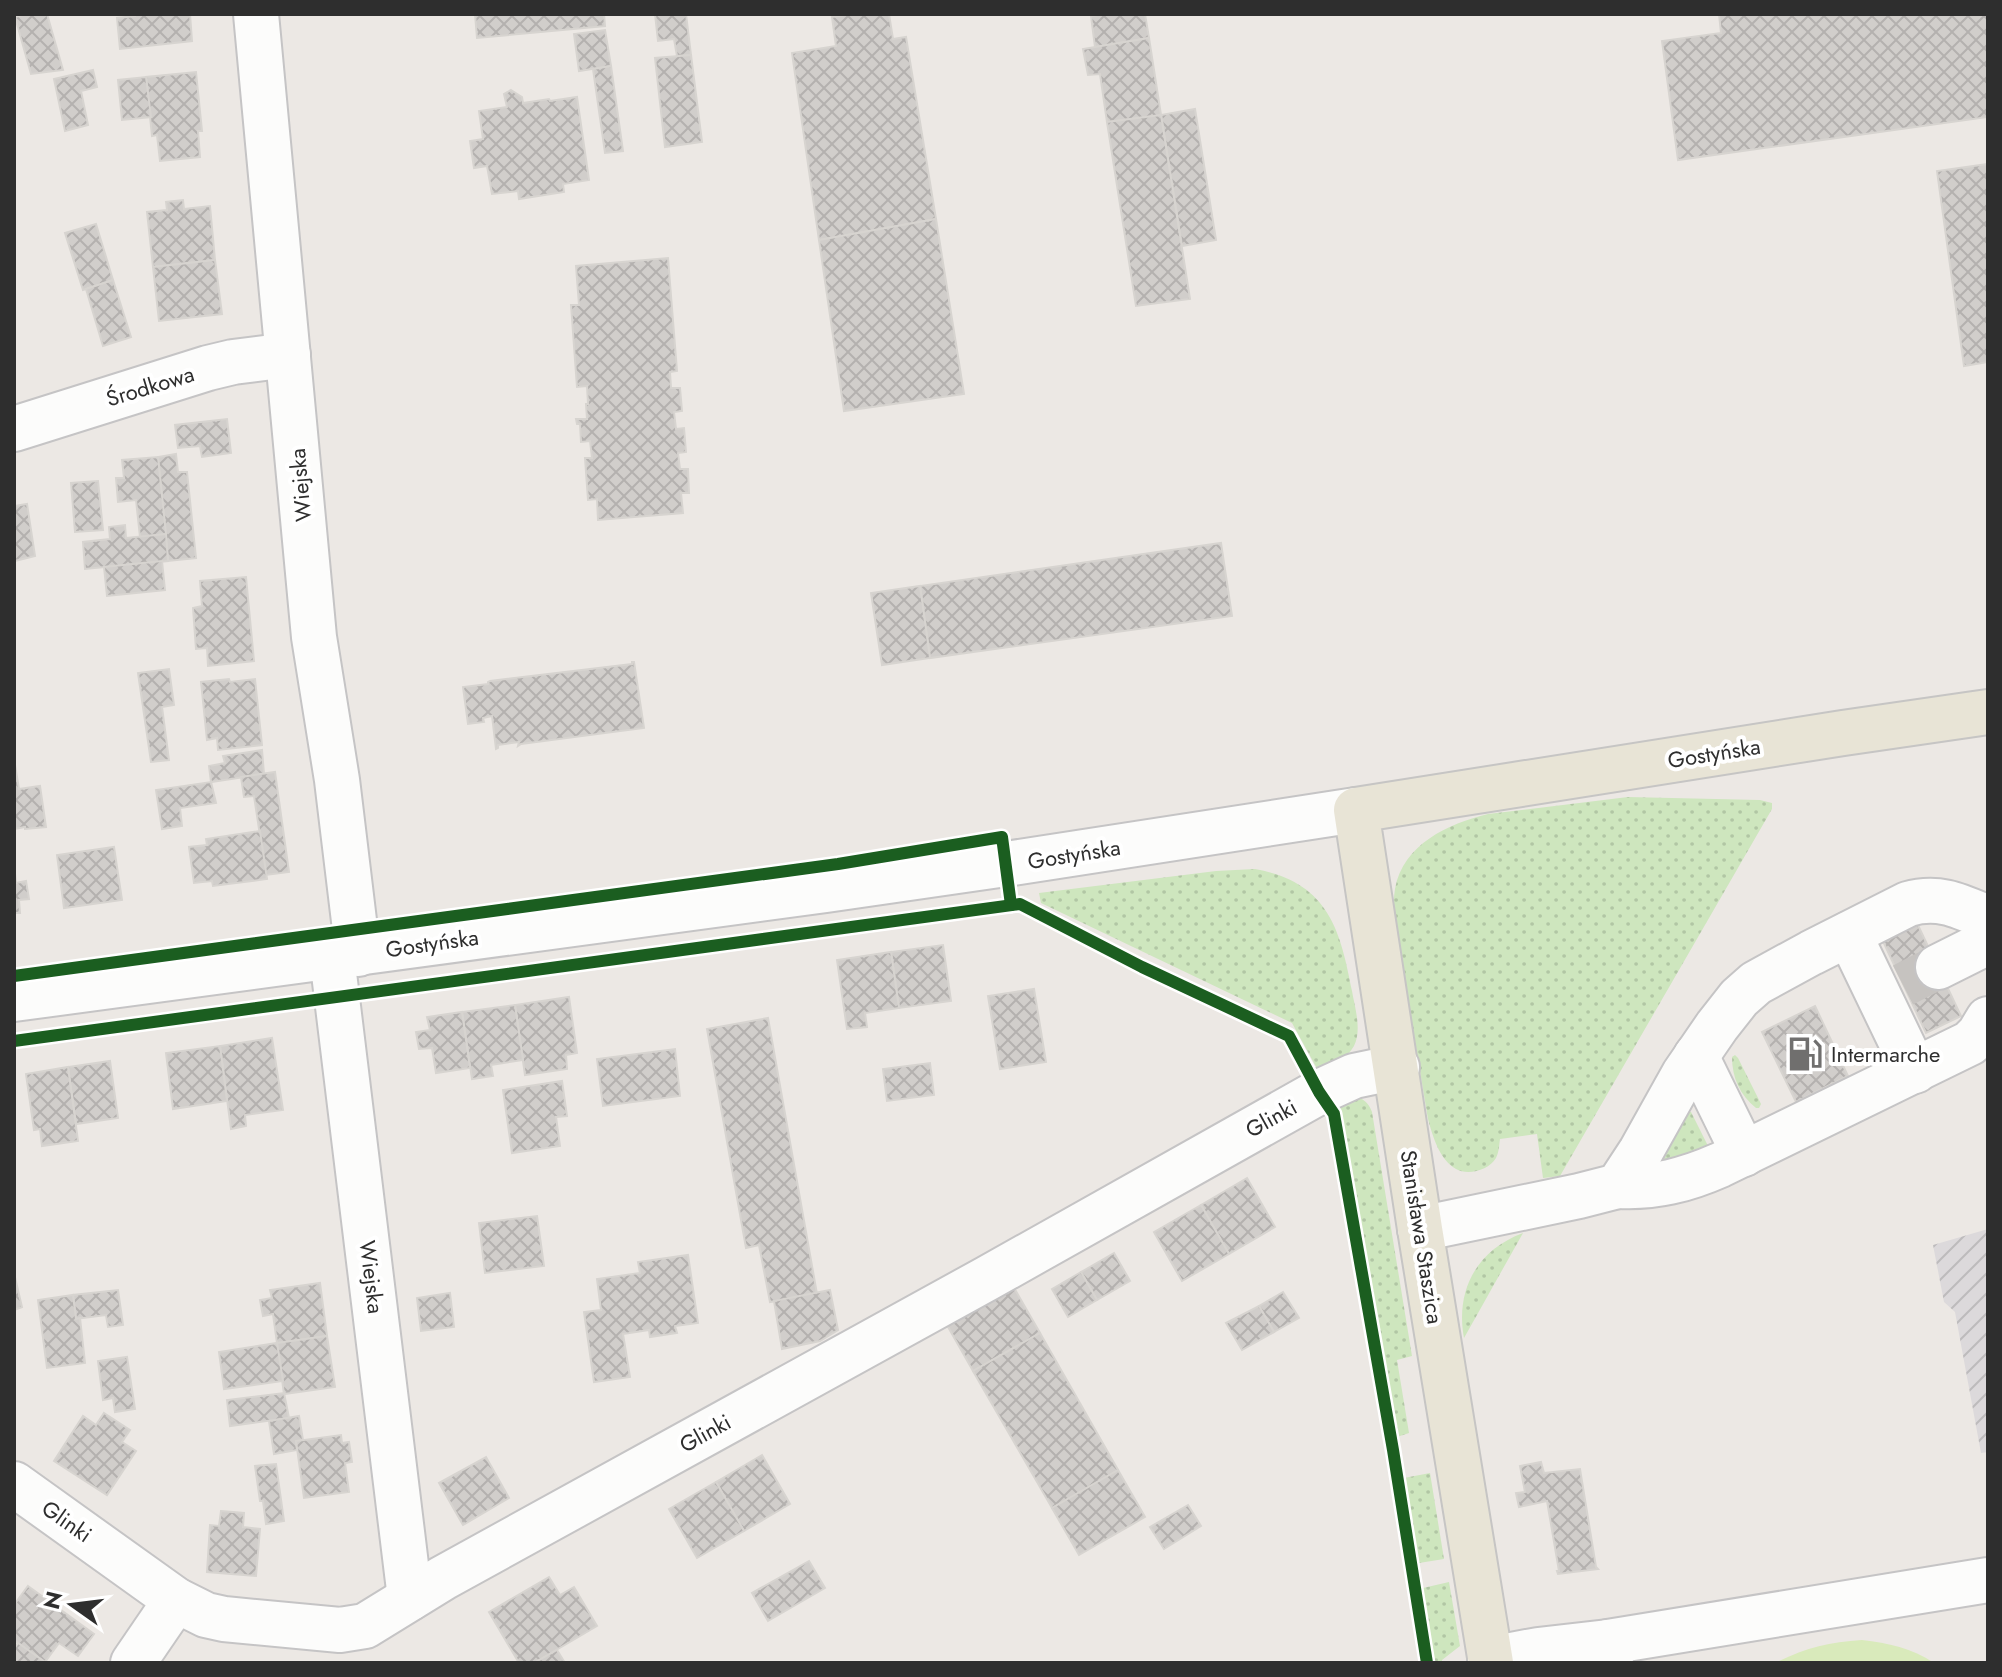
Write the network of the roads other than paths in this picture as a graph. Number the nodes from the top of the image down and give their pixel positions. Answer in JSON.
{"nodes":[{"id":1,"x":256,"y":14,"type":"edge"},
{"id":2,"x":288,"y":355,"type":"junction"},
{"id":3,"x":14,"y":429,"type":"edge"},
{"id":4,"x":1988,"y":712,"type":"edge"},
{"id":5,"x":1356,"y":810,"type":"junction"},
{"id":6,"x":1988,"y":918,"type":"edge"},
{"id":7,"x":1849,"y":934,"type":"junction"},
{"id":8,"x":1988,"y":942,"type":"edge"},
{"id":9,"x":345,"y":955,"type":"junction"},
{"id":10,"x":1907,"y":983,"type":"junction"},
{"id":11,"x":14,"y":999,"type":"edge"},
{"id":12,"x":1988,"y":1019,"type":"edge"},
{"id":13,"x":1696,"y":1056,"type":"junction"},
{"id":14,"x":1397,"y":1067,"type":"junction"},
{"id":15,"x":1915,"y":1071,"type":"junction"},
{"id":16,"x":1744,"y":1154,"type":"junction"},
{"id":17,"x":1618,"y":1186,"type":"junction"},
{"id":18,"x":1420,"y":1229,"type":"junction"},
{"id":19,"x":14,"y":1484,"type":"edge"},
{"id":20,"x":1988,"y":1580,"type":"edge"},
{"id":21,"x":410,"y":1598,"type":"junction"},
{"id":22,"x":176,"y":1600,"type":"junction"},
{"id":23,"x":1610,"y":1652,"type":"edge"},
{"id":24,"x":1490,"y":1661,"type":"edge"},
{"id":25,"x":133,"y":1663,"type":"edge"}],
"edges":[{"from":1,"to":2,"type":"street","name":"Wiejska"},
{"from":2,"to":3,"type":"street","name":"Środkowa"},
{"from":2,"to":9,"type":"street","name":"Wiejska"},
{"from":4,"to":5,"type":"main road","name":"Gostyńska"},
{"from":5,"to":9,"type":"street","name":"Gostyńska"},
{"from":5,"to":14,"type":"main road","name":"Stanisława Staszica"},
{"from":6,"to":7,"type":"street"},
{"from":7,"to":10,"type":"street"},
{"from":7,"to":13,"type":"street"},
{"from":8,"to":10,"type":"street"},
{"from":9,"to":11,"type":"street","name":"Gostyńska"},
{"from":9,"to":21,"type":"street","name":"Wiejska"},
{"from":10,"to":15,"type":"street"},
{"from":12,"to":15,"type":"street"},
{"from":13,"to":16,"type":"street"},
{"from":13,"to":17,"type":"street"},
{"from":14,"to":18,"type":"main road","name":"Stanisława Staszica"},
{"from":14,"to":21,"type":"street","name":"Glinki"},
{"from":15,"to":16,"type":"street"},
{"from":16,"to":17,"type":"street"},
{"from":17,"to":18,"type":"street"},
{"from":18,"to":24,"type":"main road","name":"Stanisława Staszica"},
{"from":19,"to":22,"type":"street","name":"Glinki"},
{"from":20,"to":23,"type":"street"},
{"from":21,"to":22,"type":"street","name":"Glinki"},
{"from":22,"to":25,"type":"street"},
{"from":23,"to":24,"type":"street"}]}
